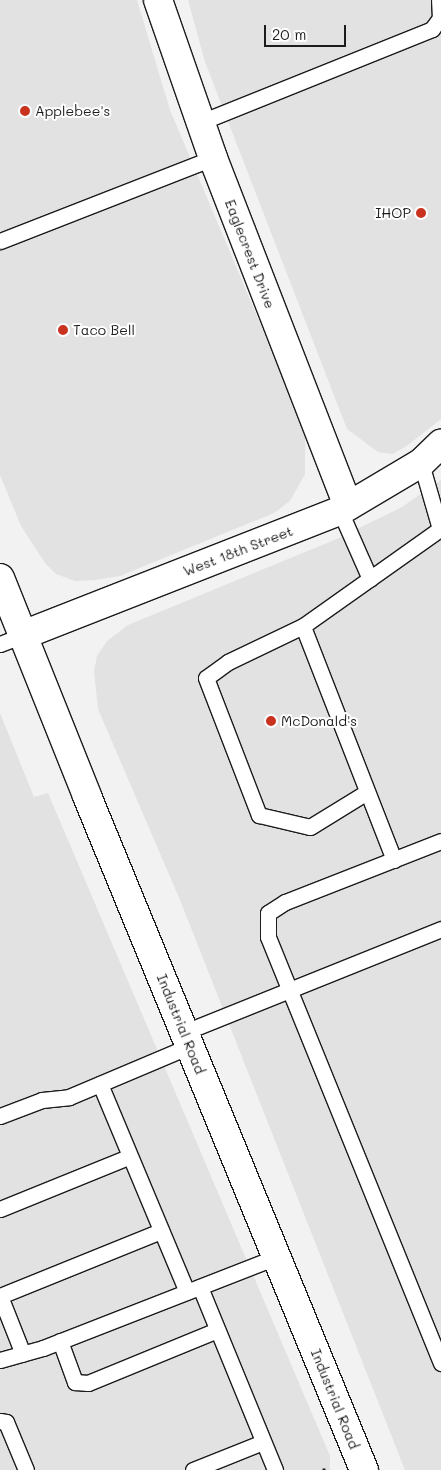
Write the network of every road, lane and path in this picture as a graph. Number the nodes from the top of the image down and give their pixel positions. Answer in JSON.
{"nodes":[{"id":1,"x":158,"y":0,"type":"edge"},
{"id":2,"x":439,"y":0,"type":"edge"},
{"id":3,"x":201,"y":122,"type":"junction"},
{"id":4,"x":213,"y":158,"type":"junction"},
{"id":5,"x":0,"y":242,"type":"edge"},
{"id":6,"x":441,"y":444,"type":"edge"},
{"id":7,"x":421,"y":463,"type":"junction"},
{"id":8,"x":344,"y":509,"type":"junction"},
{"id":9,"x":440,"y":531,"type":"edge"},
{"id":10,"x":0,"y":578,"type":"edge"},
{"id":11,"x":370,"y":579,"type":"junction"},
{"id":12,"x":303,"y":626,"type":"junction"},
{"id":13,"x":12,"y":640,"type":"edge"},
{"id":14,"x":367,"y":792,"type":"junction"},
{"id":15,"x":441,"y":841,"type":"edge"},
{"id":16,"x":394,"y":860,"type":"junction"},
{"id":17,"x":441,"y":929,"type":"edge"},
{"id":18,"x":289,"y":991,"type":"junction"},
{"id":19,"x":188,"y":1039,"type":"junction"},
{"id":20,"x":100,"y":1084,"type":"junction"},
{"id":21,"x":0,"y":1116,"type":"edge"},
{"id":22,"x":128,"y":1157,"type":"junction"},
{"id":23,"x":0,"y":1209,"type":"edge"},
{"id":24,"x":161,"y":1231,"type":"junction"},
{"id":25,"x":277,"y":1257,"type":"junction"},
{"id":26,"x":194,"y":1289,"type":"junction"},
{"id":27,"x":0,"y":1296,"type":"edge"},
{"id":28,"x":217,"y":1330,"type":"junction"},
{"id":29,"x":60,"y":1342,"type":"junction"},
{"id":30,"x":23,"y":1354,"type":"junction"},
{"id":31,"x":0,"y":1360,"type":"edge"},
{"id":32,"x":441,"y":1363,"type":"edge"},
{"id":33,"x":0,"y":1421,"type":"edge"},
{"id":34,"x":263,"y":1442,"type":"junction"},
{"id":35,"x":26,"y":1470,"type":"edge"},
{"id":36,"x":193,"y":1470,"type":"edge"},
{"id":37,"x":274,"y":1470,"type":"edge"},
{"id":38,"x":364,"y":1470,"type":"edge"}],
"edges":[{"from":1,"to":3,"type":"street","name":"Eaglecrest Drive"},
{"from":2,"to":3,"type":"lane"},
{"from":3,"to":4,"type":"street","name":"Eaglecrest Drive"},
{"from":4,"to":5,"type":"lane"},
{"from":4,"to":8,"type":"street","name":"Eaglecrest Drive"},
{"from":6,"to":7,"type":"street","name":"West 18th Street"},
{"from":7,"to":8,"type":"street","name":"West 18th Street"},
{"from":7,"to":9,"type":"lane"},
{"from":8,"to":11,"type":"lane"},
{"from":8,"to":13,"type":"street","name":"West 18th Street"},
{"from":9,"to":11,"type":"lane"},
{"from":10,"to":13,"type":"street","name":"Industrial Road"},
{"from":11,"to":12,"type":"lane"},
{"from":12,"to":14,"type":"lane"},
{"from":12,"to":14,"type":"lane"},
{"from":13,"to":19,"type":"street","name":"Industrial Road"},
{"from":14,"to":16,"type":"lane"},
{"from":15,"to":16,"type":"lane"},
{"from":16,"to":18,"type":"lane"},
{"from":17,"to":18,"type":"lane"},
{"from":18,"to":19,"type":"lane"},
{"from":18,"to":32,"type":"lane"},
{"from":19,"to":20,"type":"lane"},
{"from":19,"to":25,"type":"street","name":"Industrial Road"},
{"from":20,"to":21,"type":"lane"},
{"from":20,"to":22,"type":"lane"},
{"from":22,"to":23,"type":"lane"},
{"from":22,"to":24,"type":"lane"},
{"from":24,"to":26,"type":"lane"},
{"from":24,"to":27,"type":"lane"},
{"from":25,"to":26,"type":"lane"},
{"from":25,"to":38,"type":"street","name":"Industrial Road"},
{"from":26,"to":28,"type":"lane"},
{"from":26,"to":29,"type":"lane"},
{"from":27,"to":30,"type":"lane"},
{"from":28,"to":29,"type":"lane"},
{"from":28,"to":34,"type":"lane"},
{"from":29,"to":30,"type":"lane"},
{"from":30,"to":31,"type":"lane"},
{"from":33,"to":35,"type":"lane"},
{"from":34,"to":36,"type":"lane"},
{"from":34,"to":37,"type":"lane"}]}
